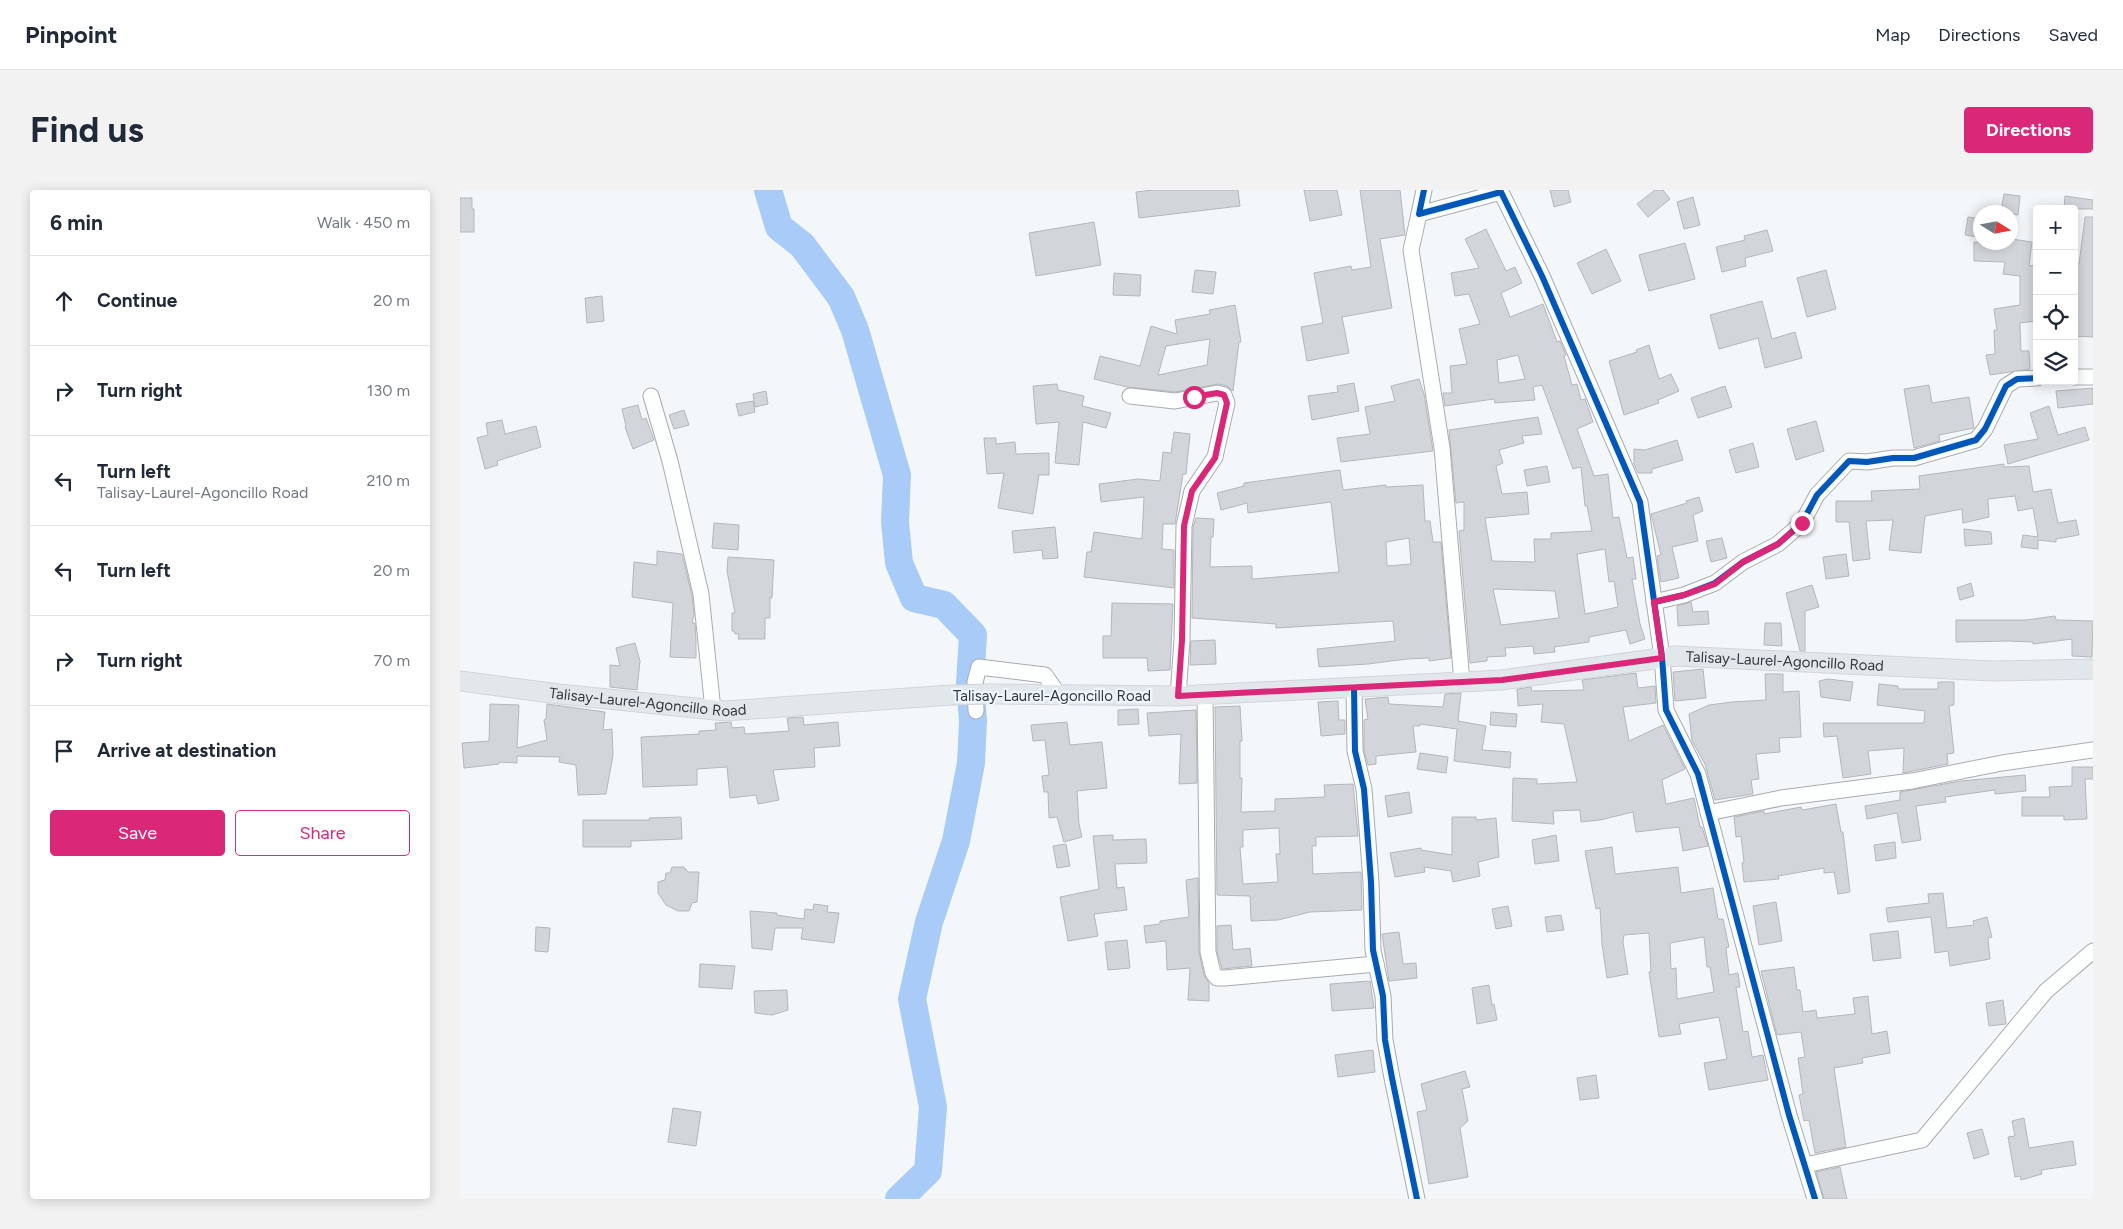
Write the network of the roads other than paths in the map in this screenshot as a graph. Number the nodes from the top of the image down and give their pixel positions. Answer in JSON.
{"nodes":[{"id":1,"x":1424,"y":190,"type":"edge"},
{"id":2,"x":1502,"y":191,"type":"edge"},
{"id":3,"x":1419,"y":214,"type":"junction"},
{"id":4,"x":2078,"y":377,"type":"edge"},
{"id":5,"x":2093,"y":377,"type":"edge"},
{"id":6,"x":2033,"y":378,"type":"edge"},
{"id":7,"x":651,"y":396,"type":"dead end"},
{"id":8,"x":1130,"y":396,"type":"dead end"},
{"id":9,"x":1654,"y":602,"type":"junction"},
{"id":10,"x":1662,"y":658,"type":"junction"},
{"id":11,"x":2093,"y":669,"type":"edge"},
{"id":12,"x":460,"y":680,"type":"edge"},
{"id":13,"x":1462,"y":682,"type":"junction"},
{"id":14,"x":1354,"y":688,"type":"junction"},
{"id":15,"x":1059,"y":695,"type":"junction"},
{"id":16,"x":1205,"y":695,"type":"junction"},
{"id":17,"x":1178,"y":696,"type":"junction"},
{"id":18,"x":713,"y":710,"type":"junction"},
{"id":19,"x":976,"y":710,"type":"dead end"},
{"id":20,"x":2093,"y":750,"type":"edge"},
{"id":21,"x":1708,"y":814,"type":"junction"},
{"id":22,"x":2093,"y":951,"type":"edge"},
{"id":23,"x":1376,"y":964,"type":"junction"},
{"id":24,"x":1805,"y":1165,"type":"junction"},
{"id":25,"x":1417,"y":1199,"type":"edge"},
{"id":26,"x":1816,"y":1199,"type":"edge"}],
"edges":[{"from":1,"to":3,"type":"street"},
{"from":2,"to":3,"type":"street"},
{"from":2,"to":9,"type":"street"},
{"from":3,"to":13,"type":"street"},
{"from":4,"to":5,"type":"street"},
{"from":6,"to":9,"type":"street"},
{"from":7,"to":18,"type":"street"},
{"from":8,"to":17,"type":"street"},
{"from":9,"to":10,"type":"street"},
{"from":10,"to":11,"type":"main road","name":"Talisay-Laurel-Agoncillo Road"},
{"from":10,"to":13,"type":"main road","name":"Talisay-Laurel-Agoncillo Road"},
{"from":10,"to":21,"type":"street"},
{"from":12,"to":18,"type":"main road","name":"Talisay-Laurel-Agoncillo Road"},
{"from":13,"to":14,"type":"main road","name":"Talisay-Laurel-Agoncillo Road"},
{"from":14,"to":16,"type":"main road","name":"Talisay-Laurel-Agoncillo Road"},
{"from":14,"to":23,"type":"street"},
{"from":15,"to":17,"type":"main road","name":"Talisay-Laurel-Agoncillo Road"},
{"from":15,"to":18,"type":"main road","name":"Talisay-Laurel-Agoncillo Road","bridge":true},
{"from":15,"to":19,"type":"street"},
{"from":16,"to":17,"type":"main road","name":"Talisay-Laurel-Agoncillo Road"},
{"from":16,"to":23,"type":"street"},
{"from":20,"to":21,"type":"street"},
{"from":21,"to":24,"type":"street"},
{"from":22,"to":24,"type":"street"},
{"from":23,"to":25,"type":"street"},
{"from":24,"to":26,"type":"street"}]}
